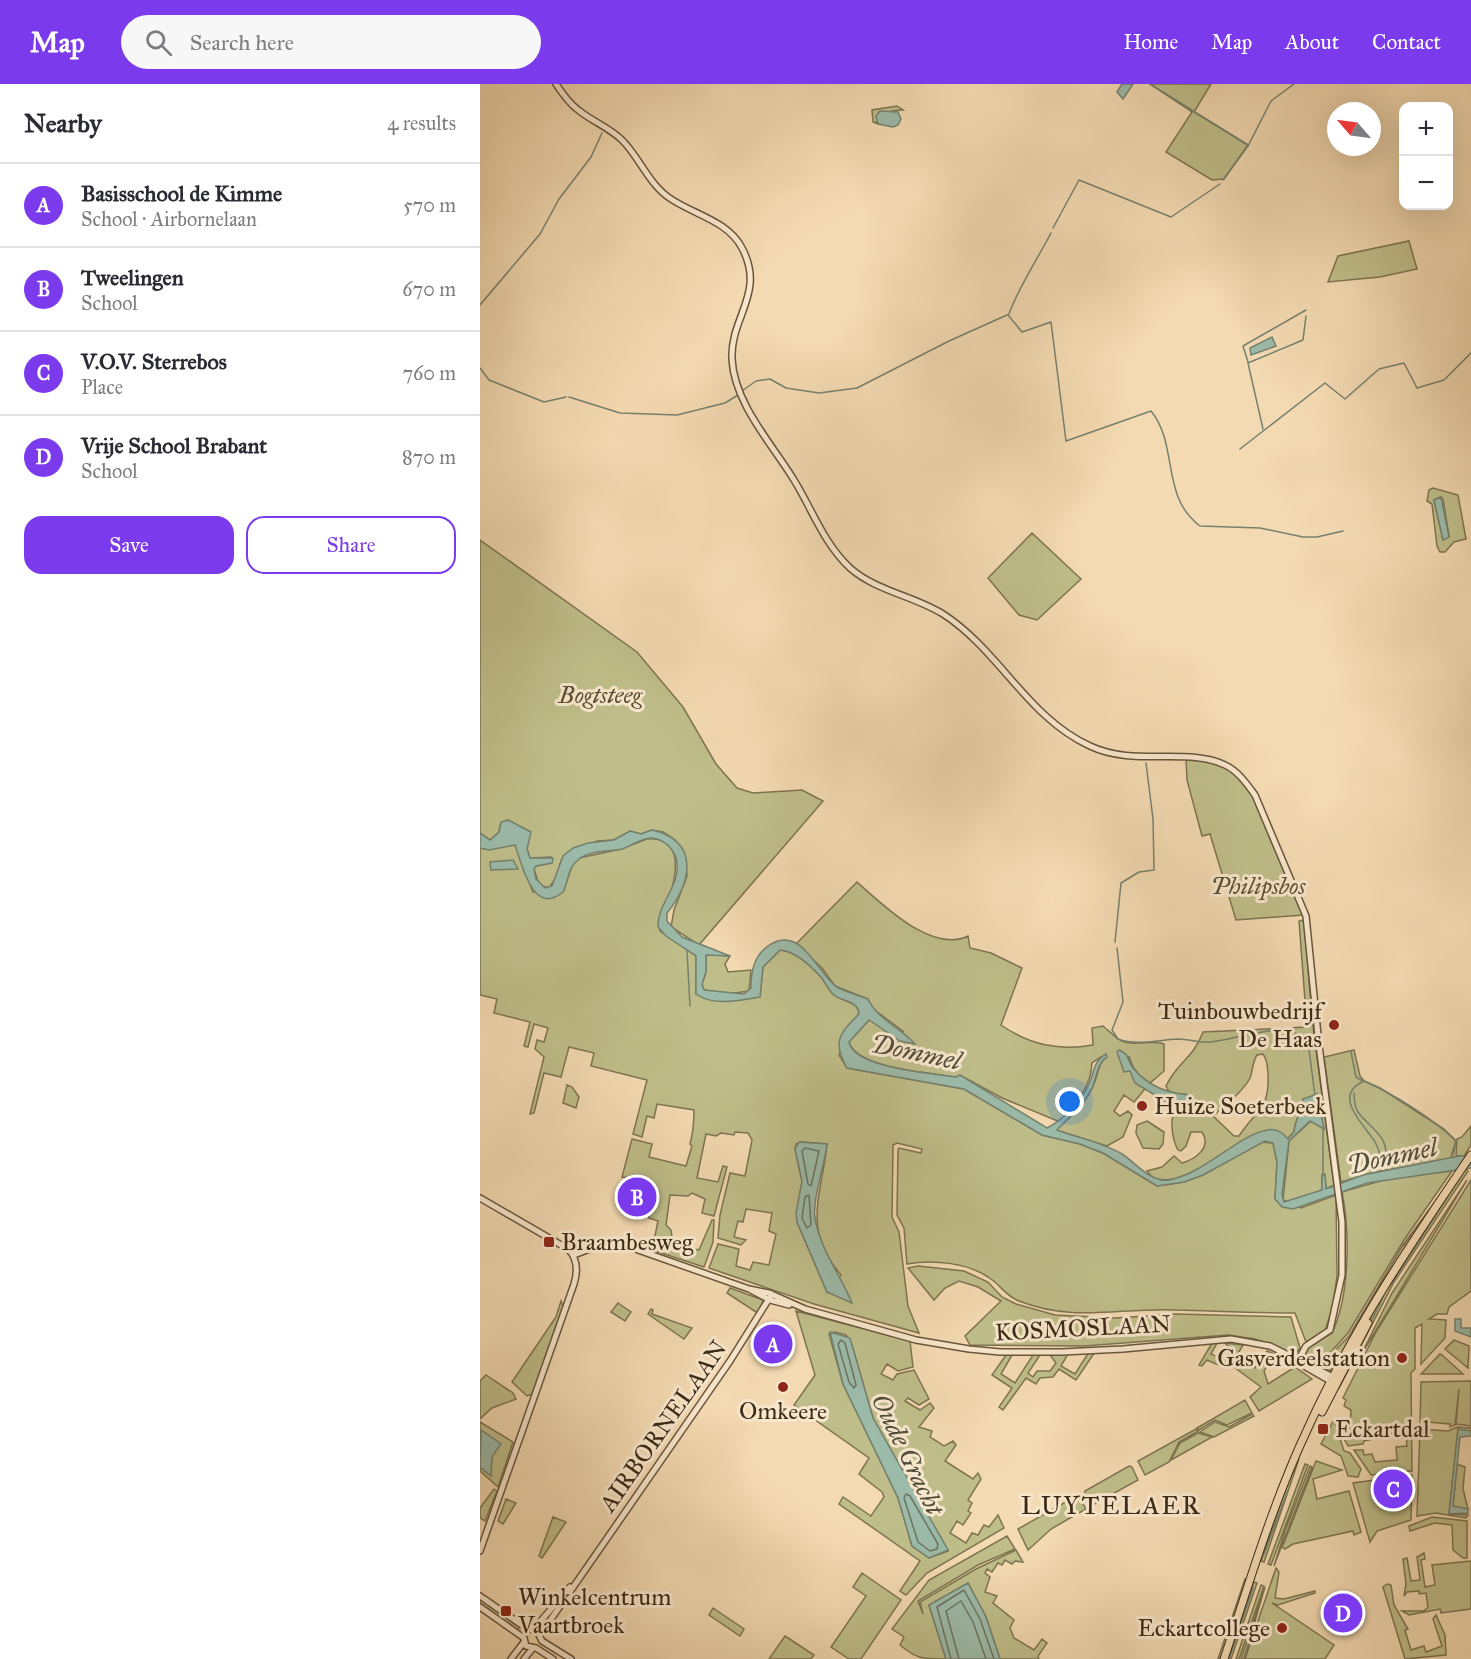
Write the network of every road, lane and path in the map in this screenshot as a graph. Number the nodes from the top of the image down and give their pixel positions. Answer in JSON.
{"nodes":[{"id":1,"x":556,"y":84,"type":"edge"},
{"id":2,"x":1471,"y":1155,"type":"edge"},
{"id":3,"x":480,"y":1198,"type":"edge"},
{"id":4,"x":574,"y":1255,"type":"junction"},
{"id":5,"x":771,"y":1297,"type":"junction"},
{"id":6,"x":1300,"y":1362,"type":"junction"},
{"id":7,"x":1335,"y":1380,"type":"junction"},
{"id":8,"x":480,"y":1551,"type":"edge"},
{"id":9,"x":582,"y":1575,"type":"junction"},
{"id":10,"x":480,"y":1596,"type":"edge"},
{"id":11,"x":480,"y":1607,"type":"edge"},
{"id":12,"x":532,"y":1630,"type":"junction"},
{"id":13,"x":541,"y":1638,"type":"junction"},
{"id":14,"x":524,"y":1640,"type":"junction"},
{"id":15,"x":534,"y":1648,"type":"junction"},
{"id":16,"x":511,"y":1659,"type":"edge"},
{"id":17,"x":524,"y":1659,"type":"edge"},
{"id":18,"x":553,"y":1659,"type":"edge"},
{"id":19,"x":571,"y":1659,"type":"edge"},
{"id":20,"x":1224,"y":1659,"type":"edge"}],
"edges":[{"from":1,"to":6,"type":"street"},
{"from":2,"to":7,"type":"main road"},
{"from":3,"to":4,"type":"street"},
{"from":4,"to":5,"type":"street","name":"KOSMOSLAAN"},
{"from":4,"to":8,"type":"street"},
{"from":5,"to":6,"type":"street","name":"KOSMOSLAAN"},
{"from":5,"to":9,"type":"street","name":"AIRBORNELAAN"},
{"from":6,"to":7,"type":"street","name":"KOSMOSLAAN"},
{"from":7,"to":20,"type":"main road"},
{"from":9,"to":12,"type":"street","name":"AIRBORNELAAN"},
{"from":9,"to":13,"type":"street","name":"AIRBORNELAAN"},
{"from":10,"to":12,"type":"street"},
{"from":11,"to":14,"type":"street"},
{"from":12,"to":13,"type":"street"},
{"from":12,"to":14,"type":"street","name":"AIRBORNELAAN"},
{"from":13,"to":15,"type":"street","name":"AIRBORNELAAN"},
{"from":13,"to":19,"type":"street"},
{"from":14,"to":15,"type":"street"},
{"from":14,"to":16,"type":"street"},
{"from":15,"to":17,"type":"street"},
{"from":15,"to":18,"type":"street"}]}
